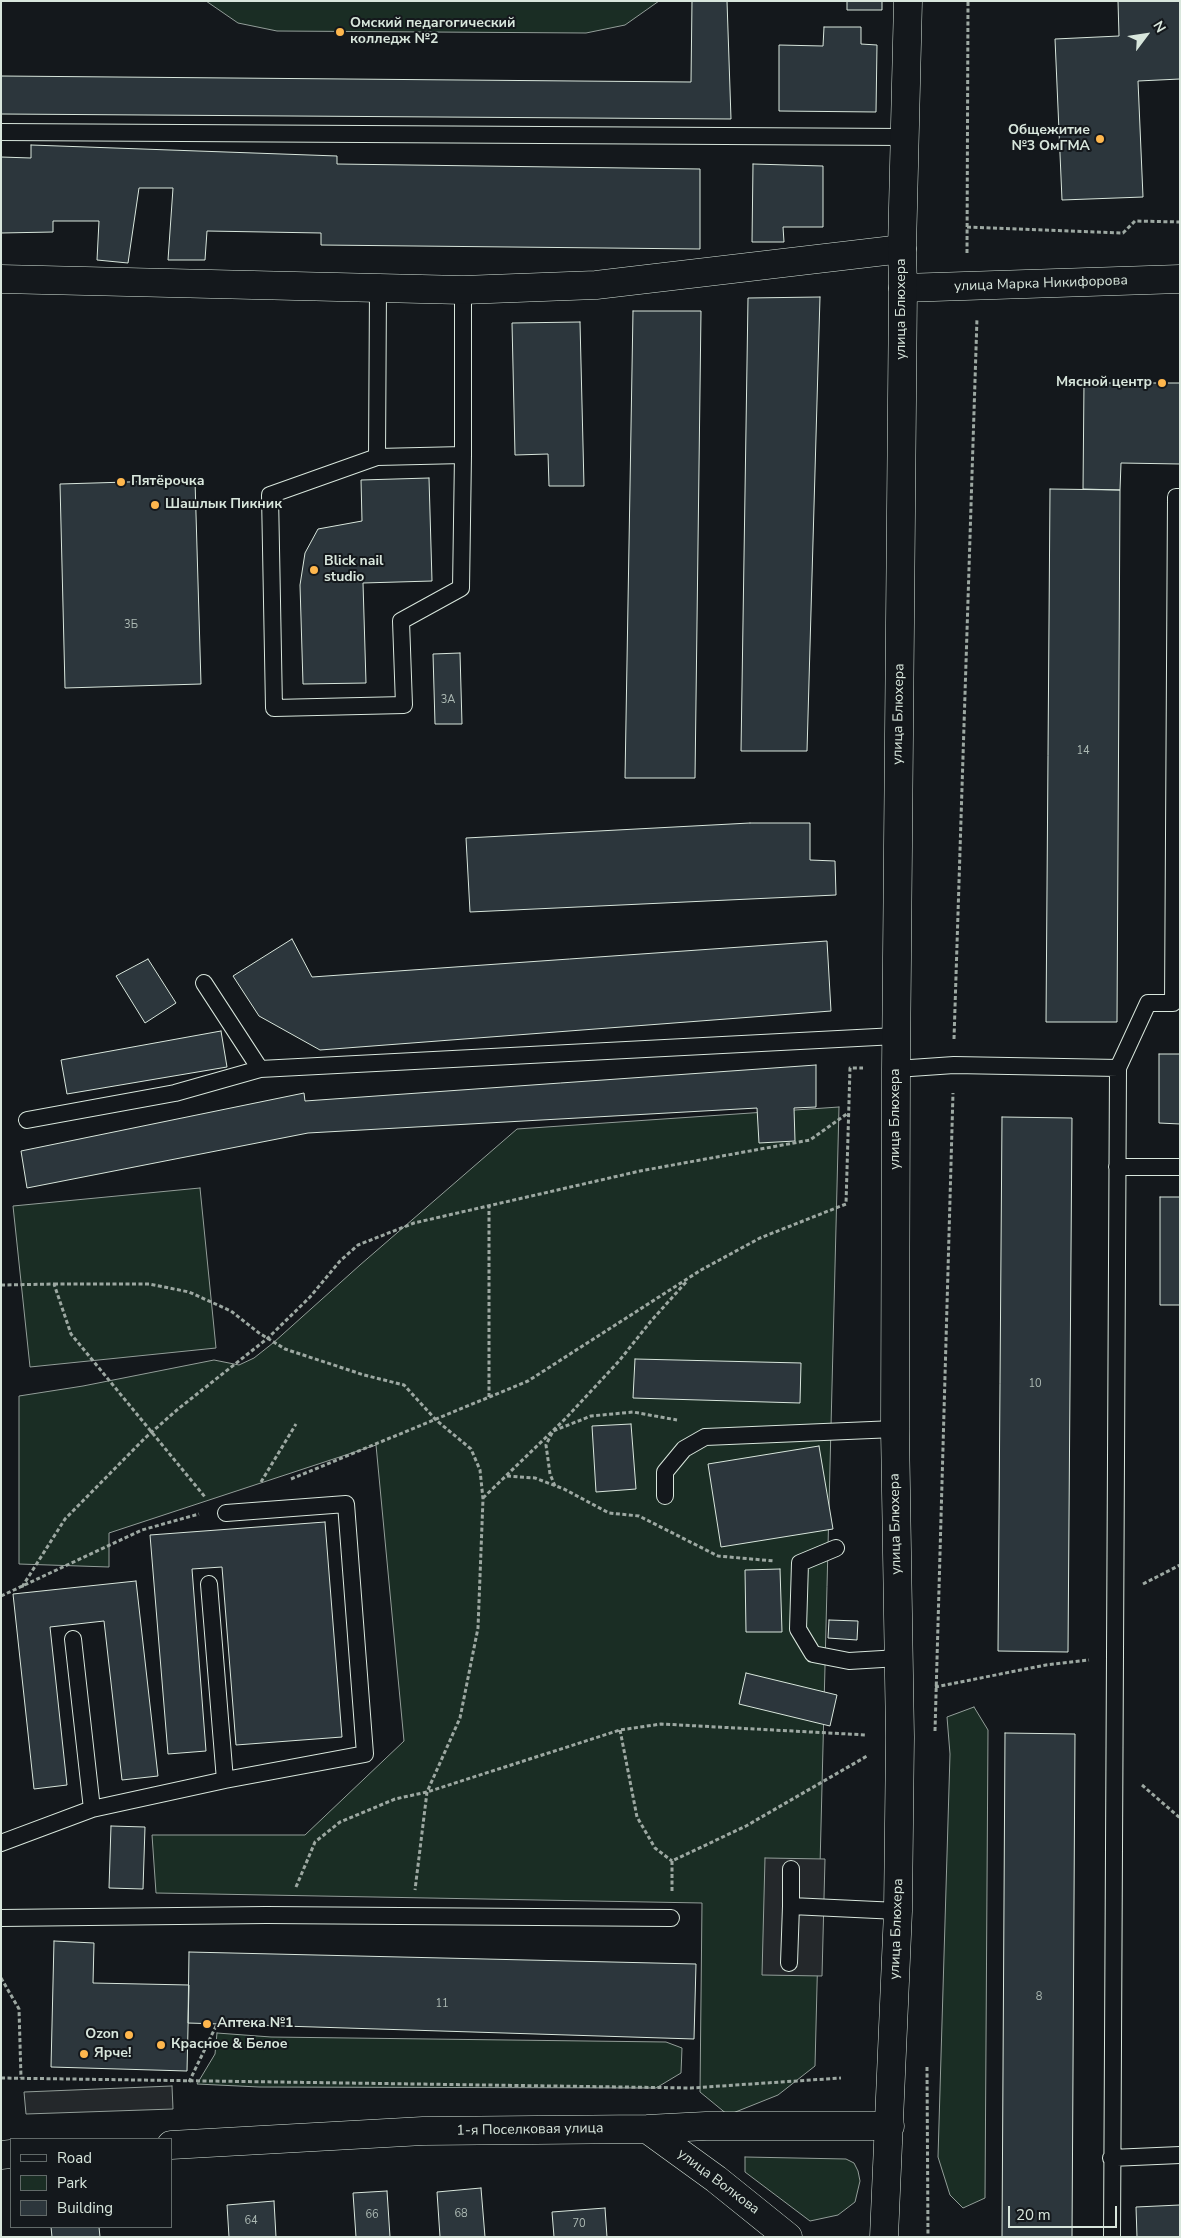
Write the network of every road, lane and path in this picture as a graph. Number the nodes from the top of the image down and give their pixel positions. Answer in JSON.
{"nodes":[{"id":1,"x":908,"y":1,"type":"edge"},
{"id":2,"x":968,"y":1,"type":"edge"},
{"id":3,"x":1,"y":132,"type":"edge"},
{"id":4,"x":905,"y":137,"type":"junction"},
{"id":5,"x":1180,"y":222,"type":"edge"},
{"id":6,"x":968,"y":227,"type":"junction"},
{"id":7,"x":902,"y":250,"type":"junction"},
{"id":8,"x":1,"y":279,"type":"edge"},
{"id":9,"x":1180,"y":280,"type":"edge"},
{"id":10,"x":972,"y":286,"type":"junction"},
{"id":11,"x":378,"y":288,"type":"junction"},
{"id":12,"x":903,"y":288,"type":"junction"},
{"id":13,"x":463,"y":290,"type":"junction"},
{"id":14,"x":463,"y":455,"type":"junction"},
{"id":15,"x":377,"y":457,"type":"junction"},
{"id":16,"x":1180,"y":497,"type":"edge"},
{"id":17,"x":204,"y":983,"type":"dead end"},
{"id":18,"x":1176,"y":1003,"type":"edge"},
{"id":19,"x":896,"y":1036,"type":"junction"},
{"id":20,"x":954,"y":1065,"type":"junction"},
{"id":21,"x":1118,"y":1068,"type":"junction"},
{"id":22,"x":896,"y":1069,"type":"junction"},
{"id":23,"x":260,"y":1070,"type":"junction"},
{"id":24,"x":849,"y":1113,"type":"junction"},
{"id":25,"x":26,"y":1120,"type":"dead end"},
{"id":26,"x":1117,"y":1167,"type":"junction"},
{"id":27,"x":1180,"y":1167,"type":"edge"},
{"id":28,"x":489,"y":1206,"type":"junction"},
{"id":29,"x":691,"y":1276,"type":"junction"},
{"id":30,"x":54,"y":1284,"type":"junction"},
{"id":31,"x":1,"y":1285,"type":"edge"},
{"id":32,"x":268,"y":1338,"type":"junction"},
{"id":33,"x":489,"y":1398,"type":"junction"},
{"id":34,"x":436,"y":1420,"type":"junction"},
{"id":35,"x":296,"y":1424,"type":"dead end"},
{"id":36,"x":895,"y":1429,"type":"junction"},
{"id":37,"x":553,"y":1431,"type":"junction"},
{"id":38,"x":152,"y":1432,"type":"junction"},
{"id":39,"x":705,"y":1437,"type":"junction"},
{"id":40,"x":507,"y":1476,"type":"junction"},
{"id":41,"x":282,"y":1482,"type":"dead end"},
{"id":42,"x":259,"y":1486,"type":"dead end"},
{"id":43,"x":556,"y":1487,"type":"junction"},
{"id":44,"x":665,"y":1496,"type":"dead end"},
{"id":45,"x":483,"y":1499,"type":"junction"},
{"id":46,"x":209,"y":1502,"type":"dead end"},
{"id":47,"x":206,"y":1512,"type":"dead end"},
{"id":48,"x":226,"y":1513,"type":"dead end"},
{"id":49,"x":836,"y":1548,"type":"dead end"},
{"id":50,"x":800,"y":1563,"type":"junction"},
{"id":51,"x":1180,"y":1565,"type":"edge"},
{"id":52,"x":209,"y":1584,"type":"dead end"},
{"id":53,"x":22,"y":1587,"type":"junction"},
{"id":54,"x":1,"y":1596,"type":"edge"},
{"id":55,"x":1114,"y":1599,"type":"junction"},
{"id":56,"x":73,"y":1639,"type":"dead end"},
{"id":57,"x":1114,"y":1656,"type":"junction"},
{"id":58,"x":899,"y":1658,"type":"junction"},
{"id":59,"x":936,"y":1687,"type":"junction"},
{"id":60,"x":899,"y":1695,"type":"junction"},
{"id":61,"x":620,"y":1730,"type":"junction"},
{"id":62,"x":900,"y":1737,"type":"junction"},
{"id":63,"x":935,"y":1737,"type":"dead end"},
{"id":64,"x":1114,"y":1759,"type":"junction"},
{"id":65,"x":225,"y":1780,"type":"junction"},
{"id":66,"x":427,"y":1792,"type":"junction"},
{"id":67,"x":92,"y":1809,"type":"junction"},
{"id":68,"x":1180,"y":1818,"type":"edge"},
{"id":69,"x":1,"y":1843,"type":"edge"},
{"id":70,"x":672,"y":1862,"type":"junction"},
{"id":71,"x":791,"y":1869,"type":"dead end"},
{"id":72,"x":791,"y":1906,"type":"junction"},
{"id":73,"x":898,"y":1911,"type":"junction"},
{"id":74,"x":266,"y":1915,"type":"junction"},
{"id":75,"x":412,"y":1916,"type":"junction"},
{"id":76,"x":1,"y":1918,"type":"edge"},
{"id":77,"x":671,"y":1918,"type":"joint"},
{"id":78,"x":789,"y":1963,"type":"dead end"},
{"id":79,"x":1,"y":1978,"type":"edge"},
{"id":80,"x":217,"y":2024,"type":"dead end"},
{"id":81,"x":927,"y":2065,"type":"dead end"},
{"id":82,"x":1,"y":2078,"type":"edge"},
{"id":83,"x":21,"y":2078,"type":"junction"},
{"id":84,"x":841,"y":2078,"type":"dead end"},
{"id":85,"x":189,"y":2082,"type":"junction"},
{"id":86,"x":890,"y":2126,"type":"junction"},
{"id":87,"x":647,"y":2129,"type":"junction"},
{"id":88,"x":172,"y":2146,"type":"edge"},
{"id":89,"x":1180,"y":2155,"type":"edge"},
{"id":90,"x":1111,"y":2158,"type":"junction"},
{"id":91,"x":788,"y":2237,"type":"edge"},
{"id":92,"x":884,"y":2237,"type":"edge"},
{"id":93,"x":928,"y":2237,"type":"edge"},
{"id":94,"x":1112,"y":2237,"type":"edge"}],
"edges":[{"from":1,"to":4,"type":"street","name":"улица Блюхера"},
{"from":2,"to":6,"type":"path"},
{"from":3,"to":4,"type":"lane"},
{"from":4,"to":7,"type":"street","name":"улица Блюхера"},
{"from":5,"to":6,"type":"path"},
{"from":6,"to":10,"type":"path"},
{"from":7,"to":12,"type":"street","name":"улица Блюхера"},
{"from":7,"to":13,"type":"street"},
{"from":8,"to":11,"type":"street"},
{"from":9,"to":10,"type":"street","name":"улица Марка Никифорова"},
{"from":10,"to":12,"type":"street","name":"улица Марка Никифорова"},
{"from":10,"to":20,"type":"path"},
{"from":11,"to":13,"type":"street"},
{"from":11,"to":15,"type":"lane"},
{"from":12,"to":19,"type":"street","name":"улица Блюхера"},
{"from":13,"to":14,"type":"lane"},
{"from":14,"to":15,"type":"lane"},
{"from":14,"to":15,"type":"lane"},
{"from":16,"to":18,"type":"lane"},
{"from":17,"to":23,"type":"lane"},
{"from":18,"to":21,"type":"lane"},
{"from":19,"to":22,"type":"street","name":"улица Блюхера"},
{"from":19,"to":23,"type":"lane"},
{"from":20,"to":21,"type":"lane"},
{"from":20,"to":22,"type":"lane"},
{"from":20,"to":59,"type":"path"},
{"from":21,"to":26,"type":"lane"},
{"from":22,"to":24,"type":"path"},
{"from":22,"to":36,"type":"street","name":"улица Блюхера"},
{"from":23,"to":25,"type":"lane"},
{"from":24,"to":28,"type":"path"},
{"from":24,"to":29,"type":"path"},
{"from":26,"to":27,"type":"lane"},
{"from":26,"to":55,"type":"lane"},
{"from":28,"to":32,"type":"path"},
{"from":28,"to":33,"type":"path"},
{"from":29,"to":33,"type":"path"},
{"from":29,"to":37,"type":"path"},
{"from":30,"to":31,"type":"path"},
{"from":30,"to":32,"type":"path"},
{"from":30,"to":38,"type":"path"},
{"from":32,"to":34,"type":"path"},
{"from":32,"to":38,"type":"path"},
{"from":33,"to":34,"type":"path"},
{"from":34,"to":41,"type":"path"},
{"from":34,"to":45,"type":"path"},
{"from":35,"to":42,"type":"path"},
{"from":36,"to":39,"type":"lane"},
{"from":36,"to":58,"type":"street","name":"улица Блюхера"},
{"from":37,"to":39,"type":"path"},
{"from":37,"to":40,"type":"path"},
{"from":37,"to":43,"type":"path"},
{"from":38,"to":46,"type":"path"},
{"from":38,"to":53,"type":"path"},
{"from":39,"to":44,"type":"lane"},
{"from":40,"to":43,"type":"path"},
{"from":40,"to":45,"type":"path"},
{"from":43,"to":50,"type":"path"},
{"from":45,"to":66,"type":"path"},
{"from":47,"to":53,"type":"path"},
{"from":48,"to":65,"type":"lane"},
{"from":49,"to":50,"type":"lane"},
{"from":50,"to":58,"type":"lane"},
{"from":51,"to":55,"type":"path"},
{"from":52,"to":65,"type":"lane"},
{"from":53,"to":54,"type":"path"},
{"from":55,"to":57,"type":"lane"},
{"from":56,"to":67,"type":"lane"},
{"from":57,"to":59,"type":"path"},
{"from":57,"to":64,"type":"lane"},
{"from":58,"to":60,"type":"street","name":"улица Блюхера"},
{"from":59,"to":60,"type":"path"},
{"from":59,"to":63,"type":"path"},
{"from":60,"to":62,"type":"street","name":"улица Блюхера"},
{"from":61,"to":62,"type":"path"},
{"from":61,"to":66,"type":"path"},
{"from":61,"to":70,"type":"path"},
{"from":62,"to":70,"type":"path"},
{"from":62,"to":73,"type":"street","name":"улица Блюхера"},
{"from":64,"to":68,"type":"path"},
{"from":64,"to":90,"type":"lane"},
{"from":65,"to":67,"type":"lane"},
{"from":66,"to":74,"type":"path"},
{"from":66,"to":75,"type":"path"},
{"from":67,"to":69,"type":"lane"},
{"from":70,"to":77,"type":"path"},
{"from":71,"to":72,"type":"lane"},
{"from":72,"to":73,"type":"lane"},
{"from":72,"to":78,"type":"lane"},
{"from":73,"to":86,"type":"street","name":"улица Блюхера"},
{"from":74,"to":75,"type":"lane"},
{"from":74,"to":76,"type":"lane"},
{"from":75,"to":77,"type":"lane"},
{"from":79,"to":83,"type":"path"},
{"from":80,"to":85,"type":"path"},
{"from":81,"to":93,"type":"path"},
{"from":82,"to":83,"type":"path"},
{"from":83,"to":85,"type":"path"},
{"from":84,"to":85,"type":"path"},
{"from":86,"to":87,"type":"street","name":"1-я Поселковая улица"},
{"from":86,"to":92,"type":"street","name":"улица Блюхера"},
{"from":87,"to":88,"type":"street","name":"1-я Поселковая улица"},
{"from":87,"to":91,"type":"street","name":"улица Волкова"},
{"from":89,"to":90,"type":"lane"},
{"from":90,"to":94,"type":"lane"}]}
